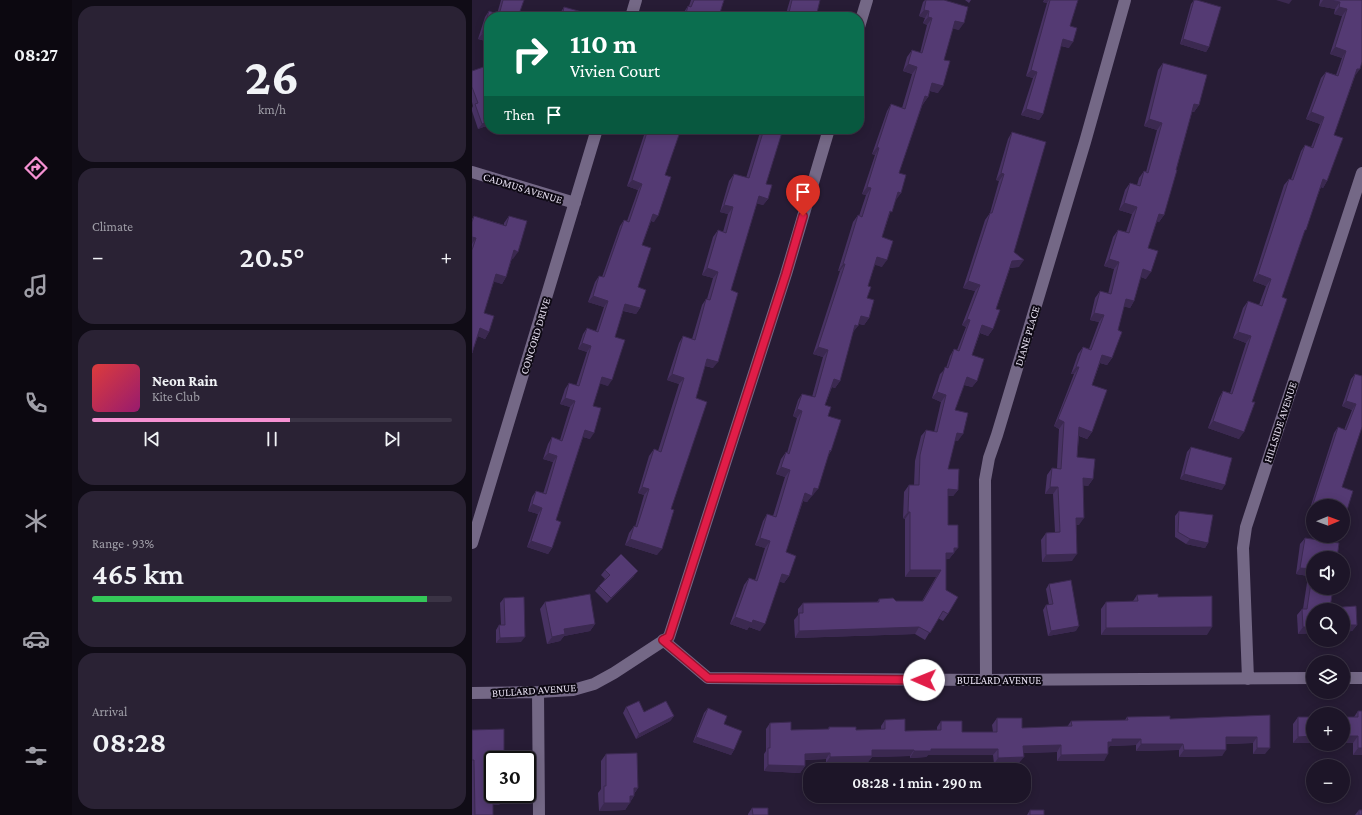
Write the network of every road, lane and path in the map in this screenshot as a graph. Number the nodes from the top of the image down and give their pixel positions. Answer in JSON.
{"nodes":[{"id":1,"x":636,"y":0,"type":"edge"},
{"id":2,"x":867,"y":0,"type":"edge"},
{"id":3,"x":1125,"y":0,"type":"edge"},
{"id":4,"x":632,"y":12,"type":"edge"},
{"id":5,"x":863,"y":12,"type":"edge"},
{"id":6,"x":596,"y":134,"type":"edge"},
{"id":7,"x":828,"y":134,"type":"edge"},
{"id":8,"x":472,"y":172,"type":"edge"},
{"id":9,"x":1362,"y":173,"type":"edge"},
{"id":10,"x":575,"y":203,"type":"junction"},
{"id":11,"x":472,"y":543,"type":"edge"},
{"id":12,"x":663,"y":640,"type":"junction"},
{"id":13,"x":1306,"y":678,"type":"edge"},
{"id":14,"x":1350,"y":678,"type":"edge"},
{"id":15,"x":1362,"y":678,"type":"edge"},
{"id":16,"x":1248,"y":679,"type":"junction"},
{"id":17,"x":986,"y":680,"type":"junction"},
{"id":18,"x":538,"y":692,"type":"junction"},
{"id":19,"x":472,"y":693,"type":"edge"},
{"id":20,"x":539,"y":815,"type":"edge"}],
"edges":[{"from":1,"to":4,"type":"street"},
{"from":2,"to":5,"type":"street"},
{"from":3,"to":17,"type":"street","name":"DIANE PLACE"},
{"from":6,"to":10,"type":"street","name":"CONCORD DRIVE"},
{"from":7,"to":12,"type":"street"},
{"from":8,"to":10,"type":"street","name":"CADMUS AVENUE"},
{"from":9,"to":16,"type":"street","name":"HILLSIDE AVENUE"},
{"from":10,"to":11,"type":"street","name":"CONCORD DRIVE"},
{"from":12,"to":17,"type":"street","name":"BULLARD AVENUE"},
{"from":12,"to":18,"type":"street","name":"BULLARD AVENUE"},
{"from":13,"to":16,"type":"street","name":"BULLARD AVENUE"},
{"from":14,"to":15,"type":"street"},
{"from":16,"to":17,"type":"street","name":"BULLARD AVENUE"},
{"from":18,"to":19,"type":"street","name":"BULLARD AVENUE"},
{"from":18,"to":20,"type":"street"}]}
